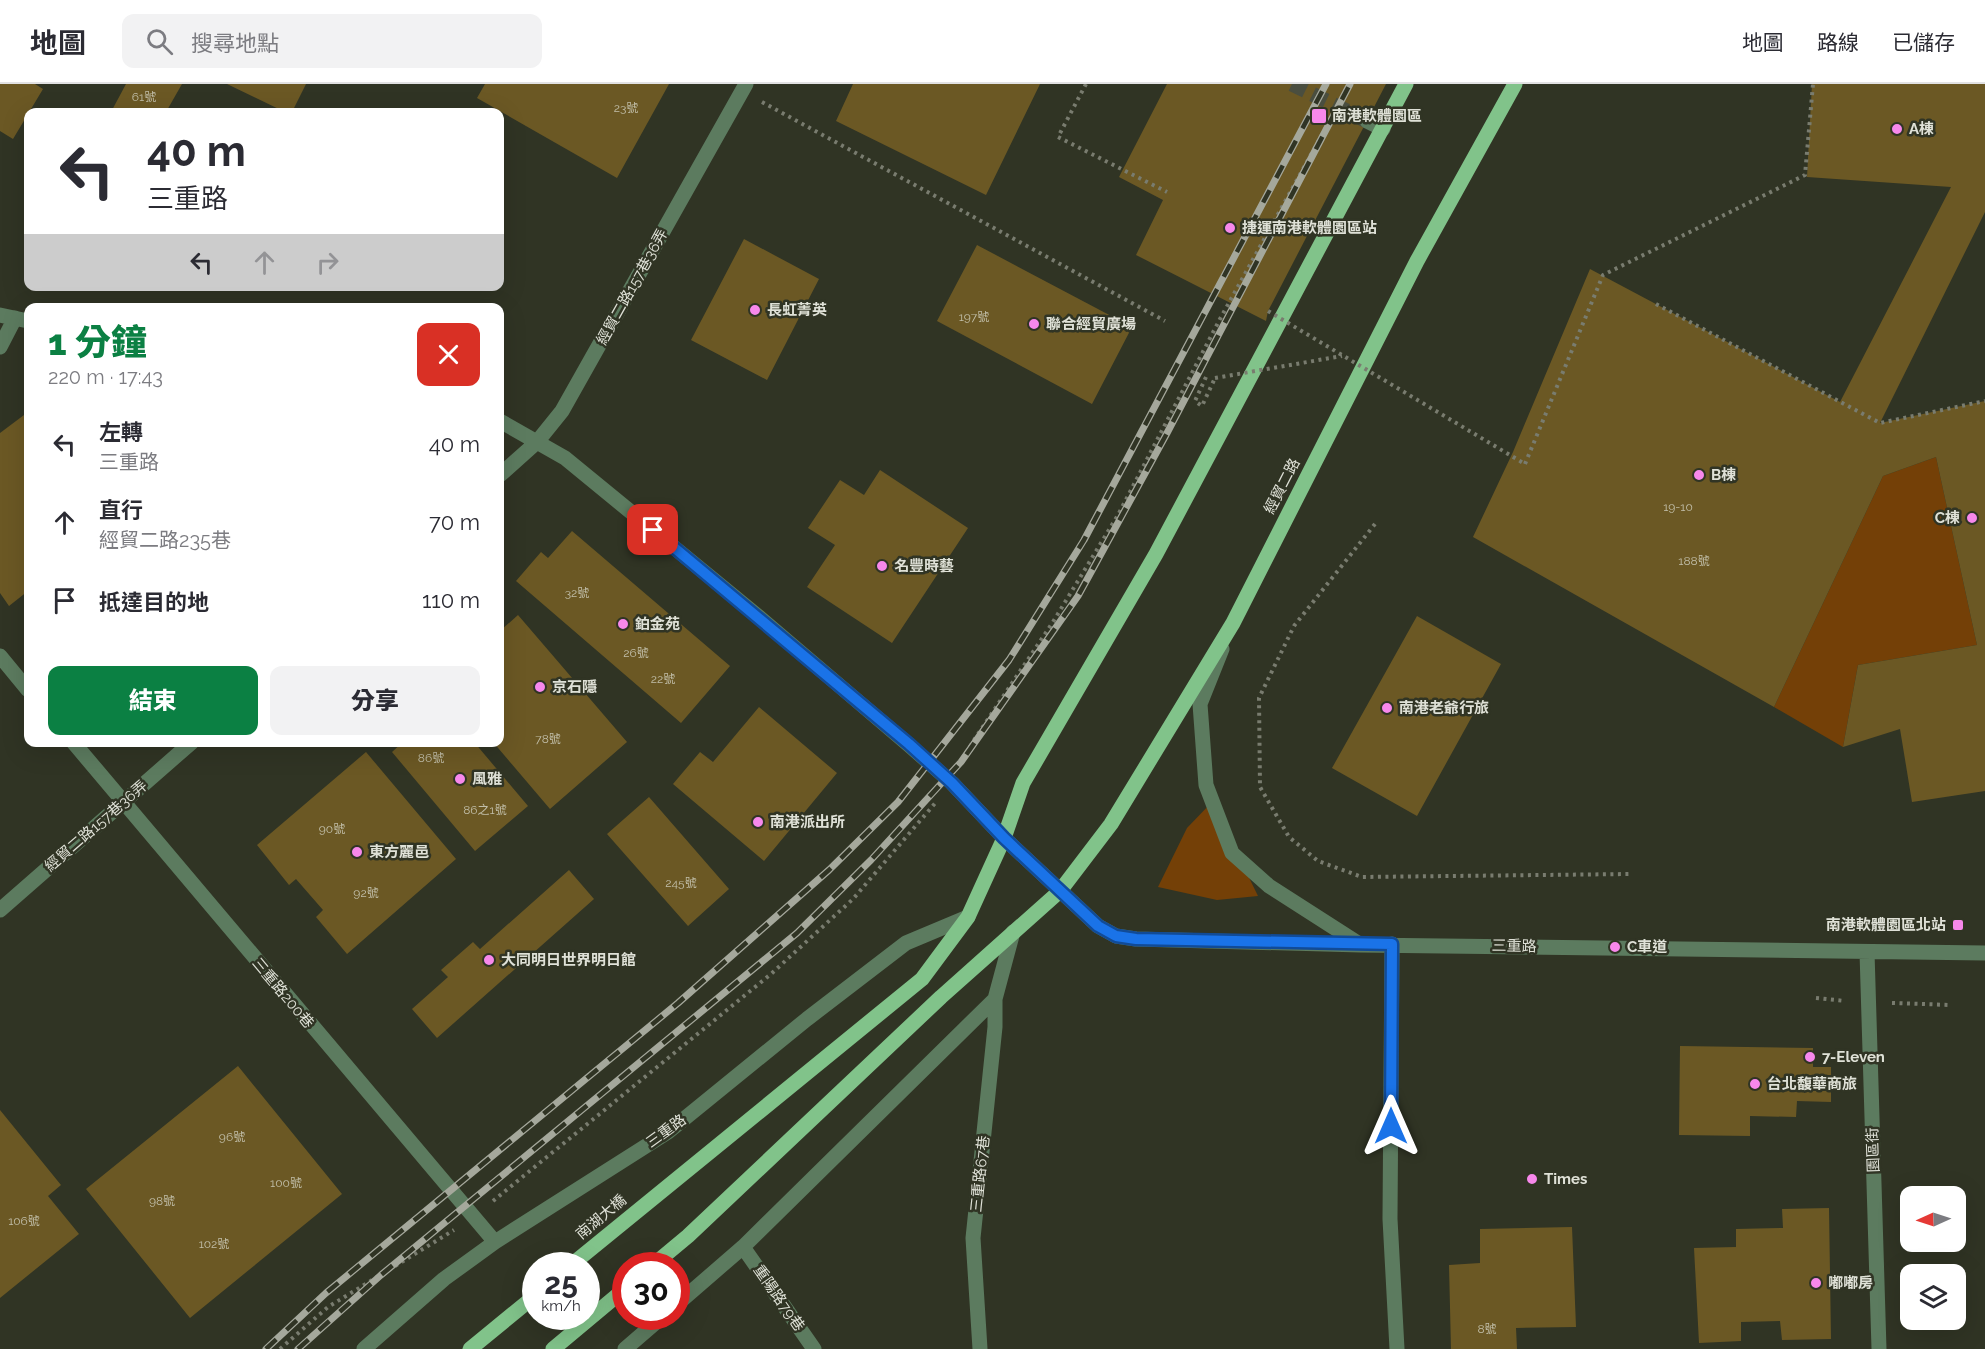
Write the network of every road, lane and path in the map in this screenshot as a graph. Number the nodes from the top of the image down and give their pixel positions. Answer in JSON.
{"nodes":[{"id":1,"x":746,"y":84,"type":"edge"},
{"id":2,"x":1086,"y":84,"type":"edge"},
{"id":3,"x":1350,"y":84,"type":"edge"},
{"id":4,"x":1406,"y":84,"type":"edge"},
{"id":5,"x":1515,"y":84,"type":"edge"},
{"id":6,"x":1813,"y":84,"type":"edge"},
{"id":7,"x":761,"y":101,"type":"dead end"},
{"id":8,"x":1367,"y":121,"type":"tunnel mouth"},
{"id":9,"x":1383,"y":129,"type":"junction"},
{"id":10,"x":1167,"y":192,"type":"dead end"},
{"id":11,"x":1656,"y":304,"type":"dead end"},
{"id":12,"x":1268,"y":311,"type":"dead end"},
{"id":13,"x":14,"y":318,"type":"edge"},
{"id":14,"x":1164,"y":321,"type":"dead end"},
{"id":15,"x":0,"y":347,"type":"edge"},
{"id":16,"x":1342,"y":356,"type":"junction"},
{"id":17,"x":1206,"y":377,"type":"dead end"},
{"id":18,"x":1985,"y":401,"type":"edge"},
{"id":19,"x":504,"y":423,"type":"edge"},
{"id":20,"x":537,"y":442,"type":"junction"},
{"id":21,"x":504,"y":471,"type":"edge"},
{"id":22,"x":1375,"y":524,"type":"dead end"},
{"id":23,"x":1233,"y":623,"type":"junction"},
{"id":24,"x":0,"y":656,"type":"edge"},
{"id":25,"x":24,"y":685,"type":"edge"},
{"id":26,"x":77,"y":747,"type":"edge"},
{"id":27,"x":186,"y":747,"type":"edge"},
{"id":28,"x":952,"y":783,"type":"junction"},
{"id":29,"x":123,"y":802,"type":"junction"},
{"id":30,"x":1004,"y":838,"type":"junction"},
{"id":31,"x":1630,"y":874,"type":"dead end"},
{"id":32,"x":1060,"y":891,"type":"junction"},
{"id":33,"x":0,"y":910,"type":"edge"},
{"id":34,"x":968,"y":917,"type":"junction"},
{"id":35,"x":1013,"y":932,"type":"junction"},
{"id":36,"x":1392,"y":944,"type":"junction"},
{"id":37,"x":1361,"y":945,"type":"junction"},
{"id":38,"x":1867,"y":952,"type":"junction"},
{"id":39,"x":1985,"y":953,"type":"edge"},
{"id":40,"x":995,"y":999,"type":"junction"},
{"id":41,"x":473,"y":1217,"type":"junction"},
{"id":42,"x":495,"y":1242,"type":"junction"},
{"id":43,"x":743,"y":1247,"type":"junction"},
{"id":44,"x":587,"y":1252,"type":"edge"},
{"id":45,"x":669,"y":1252,"type":"edge"},
{"id":46,"x":690,"y":1293,"type":"edge"},
{"id":47,"x":612,"y":1300,"type":"edge"},
{"id":48,"x":522,"y":1306,"type":"edge"},
{"id":49,"x":647,"y":1330,"type":"edge"},
{"id":50,"x":280,"y":1349,"type":"edge"},
{"id":51,"x":364,"y":1349,"type":"edge"},
{"id":52,"x":470,"y":1349,"type":"edge"},
{"id":53,"x":552,"y":1349,"type":"edge"},
{"id":54,"x":625,"y":1349,"type":"edge"},
{"id":55,"x":814,"y":1349,"type":"edge"},
{"id":56,"x":980,"y":1349,"type":"edge"},
{"id":57,"x":1397,"y":1349,"type":"edge"},
{"id":58,"x":1879,"y":1349,"type":"edge"}],
"edges":[{"from":1,"to":20,"type":"street","name":"經貿二路157巷36弄"},
{"from":2,"to":10,"type":"path"},
{"from":3,"to":28,"type":"path"},
{"from":4,"to":9,"type":"main road"},
{"from":5,"to":23,"type":"main road","name":"經貿二路"},
{"from":6,"to":16,"type":"path","bridge":true},
{"from":7,"to":14,"type":"path"},
{"from":8,"to":9,"type":"street"},
{"from":9,"to":30,"type":"main road"},
{"from":11,"to":18,"type":"path"},
{"from":12,"to":16,"type":"path","bridge":true},
{"from":13,"to":15,"type":"street"},
{"from":16,"to":17,"type":"path","bridge":true},
{"from":19,"to":20,"type":"street","name":"三重路"},
{"from":20,"to":21,"type":"street","name":"經貿二路157巷36弄"},
{"from":20,"to":28,"type":"street","name":"三重路"},
{"from":22,"to":31,"type":"path"},
{"from":23,"to":32,"type":"main road","name":"經貿二路"},
{"from":23,"to":37,"type":"street"},
{"from":24,"to":25,"type":"street"},
{"from":26,"to":29,"type":"street","name":"三重路200巷"},
{"from":27,"to":29,"type":"street","name":"經貿二路157巷36弄"},
{"from":28,"to":30,"type":"street","name":"三重路"},
{"from":28,"to":41,"type":"path"},
{"from":29,"to":33,"type":"street","name":"經貿二路157巷36弄"},
{"from":29,"to":41,"type":"street","name":"三重路200巷"},
{"from":30,"to":32,"type":"street","name":"三重路"},
{"from":30,"to":34,"type":"main road","name":"南湖大橋"},
{"from":32,"to":35,"type":"main road","name":"經貿二路"},
{"from":32,"to":37,"type":"street","name":"三重路"},
{"from":34,"to":42,"type":"street","name":"三重路"},
{"from":34,"to":44,"type":"main road","name":"南湖大橋"},
{"from":35,"to":40,"type":"street"},
{"from":35,"to":45,"type":"main road","name":"經貿二路"},
{"from":36,"to":37,"type":"street","name":"三重路"},
{"from":36,"to":38,"type":"street","name":"三重路"},
{"from":36,"to":57,"type":"street"},
{"from":38,"to":39,"type":"street","name":"三重路"},
{"from":38,"to":58,"type":"street","name":"園區街"},
{"from":40,"to":43,"type":"street"},
{"from":40,"to":56,"type":"street","name":"三重路67巷"},
{"from":41,"to":42,"type":"street","name":"三重路200巷"},
{"from":41,"to":50,"type":"path"},
{"from":42,"to":51,"type":"street","name":"三重路"},
{"from":43,"to":46,"type":"street"},
{"from":43,"to":55,"type":"street","name":"重陽路79巷"},
{"from":47,"to":53,"type":"main road"},
{"from":48,"to":52,"type":"main road"},
{"from":49,"to":54,"type":"street"}]}
